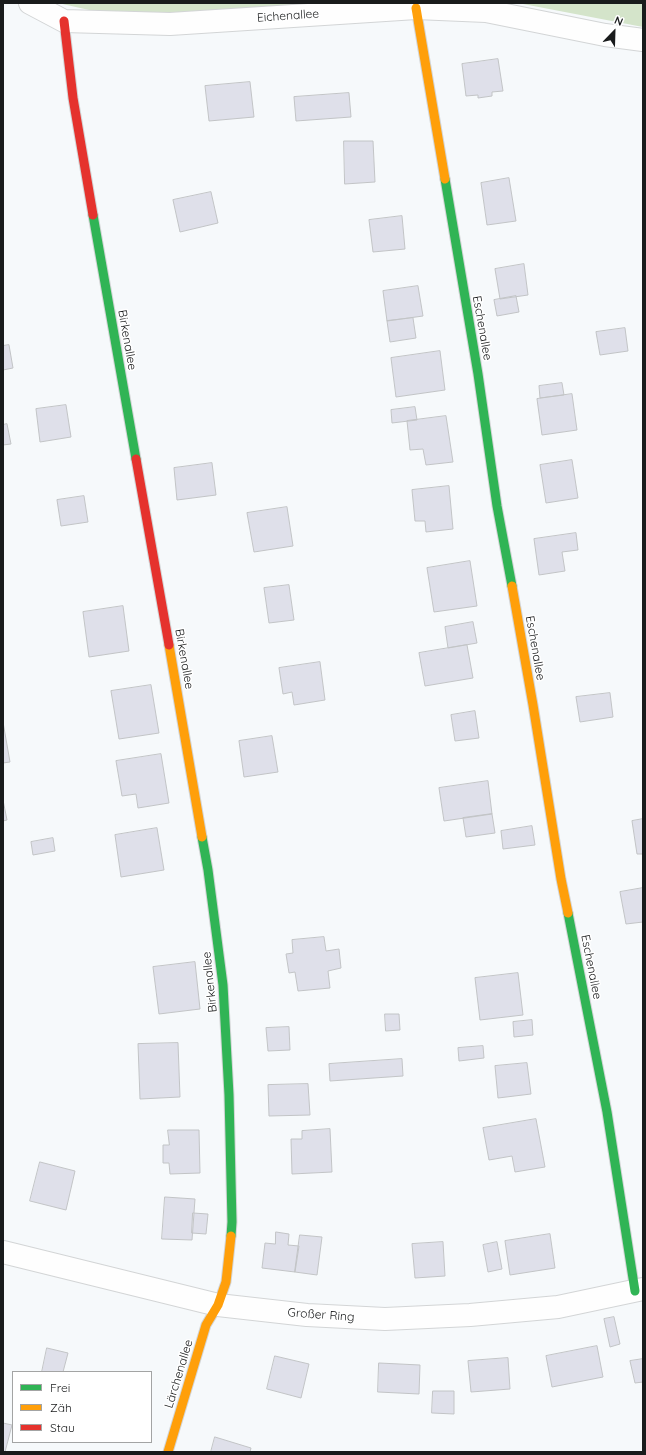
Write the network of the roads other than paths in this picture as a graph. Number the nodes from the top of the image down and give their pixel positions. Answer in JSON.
{"nodes":[{"id":1,"x":30,"y":3,"type":"edge"},
{"id":2,"x":416,"y":8,"type":"junction"},
{"id":3,"x":64,"y":21,"type":"junction"},
{"id":4,"x":643,"y":40,"type":"edge"},
{"id":5,"x":3,"y":1252,"type":"edge"},
{"id":6,"x":639,"y":1290,"type":"edge"},
{"id":7,"x":218,"y":1305,"type":"junction"},
{"id":8,"x":168,"y":1452,"type":"edge"}],
"edges":[{"from":1,"to":3,"type":"street","name":"Eichenallee"},
{"from":2,"to":3,"type":"street","name":"Eichenallee"},
{"from":2,"to":4,"type":"street","name":"Eichenallee"},
{"from":2,"to":6,"type":"street","name":"Eschenallee"},
{"from":3,"to":7,"type":"street","name":"Birkenallee"},
{"from":5,"to":7,"type":"street","name":"Großer Ring"},
{"from":6,"to":7,"type":"street","name":"Großer Ring"},
{"from":7,"to":8,"type":"street","name":"Lärchenallee"}]}
